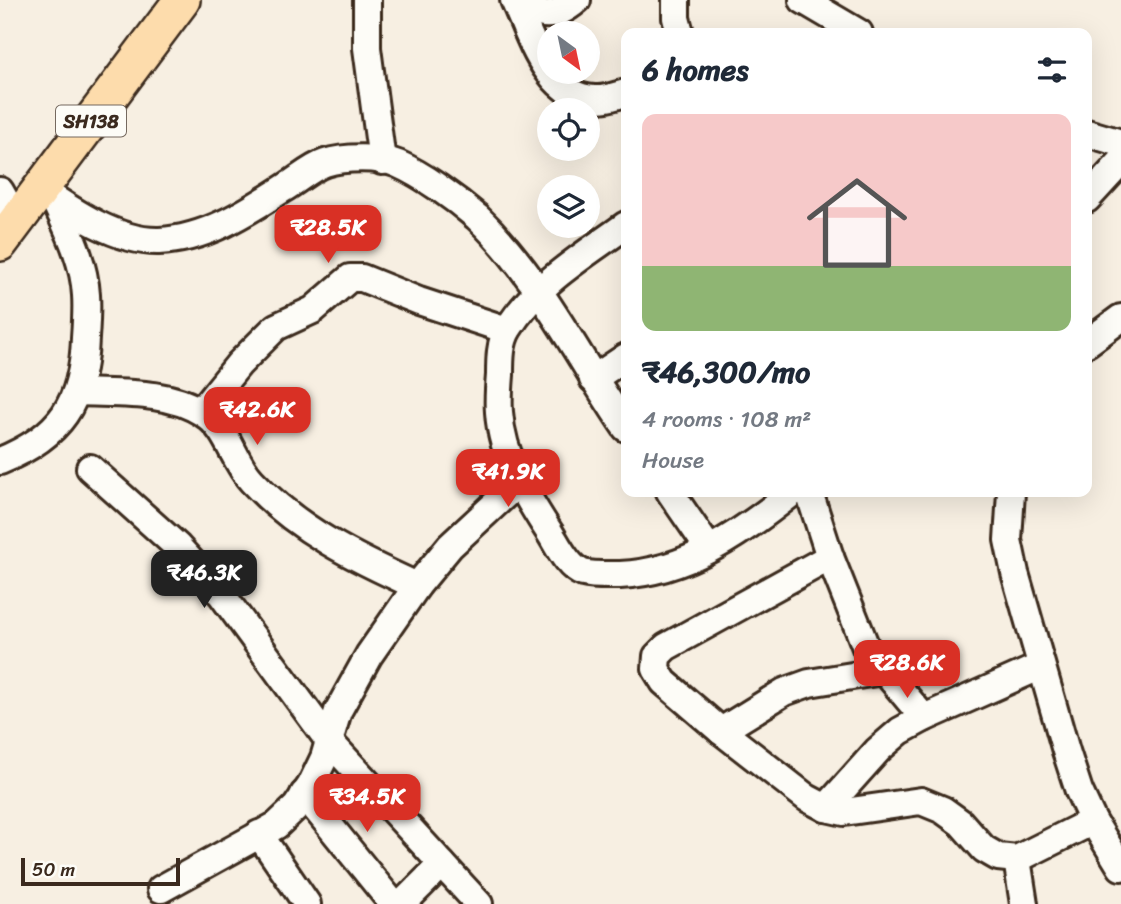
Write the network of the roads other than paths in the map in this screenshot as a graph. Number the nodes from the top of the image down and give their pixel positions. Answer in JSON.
{"nodes":[{"id":1,"x":182,"y":0,"type":"edge"},
{"id":2,"x":515,"y":0,"type":"edge"},
{"id":3,"x":577,"y":0,"type":"edge"},
{"id":4,"x":676,"y":0,"type":"edge"},
{"id":5,"x":803,"y":0,"type":"edge"},
{"id":6,"x":371,"y":2,"type":"edge"},
{"id":7,"x":679,"y":28,"type":"edge"},
{"id":8,"x":851,"y":28,"type":"edge"},
{"id":9,"x":621,"y":94,"type":"edge"},
{"id":10,"x":1092,"y":135,"type":"edge"},
{"id":11,"x":1121,"y":143,"type":"edge"},
{"id":12,"x":382,"y":161,"type":"junction"},
{"id":13,"x":1121,"y":162,"type":"edge"},
{"id":14,"x":0,"y":191,"type":"edge"},
{"id":15,"x":47,"y":194,"type":"junction"},
{"id":16,"x":1092,"y":194,"type":"edge"},
{"id":17,"x":621,"y":229,"type":"edge"},
{"id":18,"x":8,"y":232,"type":"edge"},
{"id":19,"x":538,"y":292,"type":"junction"},
{"id":20,"x":1121,"y":318,"type":"edge"},
{"id":21,"x":507,"y":330,"type":"junction"},
{"id":22,"x":1092,"y":339,"type":"edge"},
{"id":23,"x":621,"y":360,"type":"edge"},
{"id":24,"x":593,"y":379,"type":"junction"},
{"id":25,"x":78,"y":392,"type":"junction"},
{"id":26,"x":201,"y":411,"type":"junction"},
{"id":27,"x":621,"y":421,"type":"edge"},
{"id":28,"x":0,"y":460,"type":"edge"},
{"id":29,"x":90,"y":468,"type":"dead end"},
{"id":30,"x":519,"y":482,"type":"junction"},
{"id":31,"x":673,"y":497,"type":"edge"},
{"id":32,"x":787,"y":497,"type":"edge"},
{"id":33,"x":811,"y":497,"type":"edge"},
{"id":34,"x":1011,"y":497,"type":"edge"},
{"id":35,"x":709,"y":550,"type":"junction"},
{"id":36,"x":830,"y":557,"type":"junction"},
{"id":37,"x":418,"y":586,"type":"junction"},
{"id":38,"x":1041,"y":666,"type":"junction"},
{"id":39,"x":883,"y":671,"type":"junction"},
{"id":40,"x":924,"y":718,"type":"junction"},
{"id":41,"x":721,"y":731,"type":"junction"},
{"id":42,"x":329,"y":741,"type":"junction"},
{"id":43,"x":304,"y":794,"type":"junction"},
{"id":44,"x":826,"y":808,"type":"junction"},
{"id":45,"x":1093,"y":821,"type":"junction"},
{"id":46,"x":259,"y":834,"type":"junction"},
{"id":47,"x":1017,"y":859,"type":"junction"},
{"id":48,"x":442,"y":864,"type":"junction"},
{"id":49,"x":1121,"y":867,"type":"edge"},
{"id":50,"x":161,"y":890,"type":"dead end"},
{"id":51,"x":307,"y":904,"type":"edge"},
{"id":52,"x":393,"y":904,"type":"edge"},
{"id":53,"x":402,"y":904,"type":"edge"},
{"id":54,"x":479,"y":904,"type":"edge"},
{"id":55,"x":1024,"y":904,"type":"edge"}],
"edges":[{"from":1,"to":15,"type":"main road","number":"SH138"},
{"from":2,"to":3,"type":"street"},
{"from":2,"to":9,"type":"street"},
{"from":4,"to":7,"type":"street"},
{"from":5,"to":8,"type":"street"},
{"from":6,"to":12,"type":"street"},
{"from":10,"to":11,"type":"street"},
{"from":12,"to":15,"type":"street"},
{"from":12,"to":19,"type":"street"},
{"from":13,"to":16,"type":"street"},
{"from":14,"to":18,"type":"street"},
{"from":15,"to":18,"type":"main road","number":"SH138"},
{"from":15,"to":25,"type":"street"},
{"from":17,"to":19,"type":"street"},
{"from":19,"to":21,"type":"street"},
{"from":19,"to":24,"type":"street"},
{"from":20,"to":22,"type":"street"},
{"from":21,"to":26,"type":"street"},
{"from":21,"to":30,"type":"street"},
{"from":23,"to":24,"type":"street"},
{"from":24,"to":27,"type":"street"},
{"from":25,"to":26,"type":"street"},
{"from":25,"to":28,"type":"street"},
{"from":26,"to":37,"type":"street"},
{"from":29,"to":42,"type":"street"},
{"from":30,"to":35,"type":"street"},
{"from":30,"to":37,"type":"street"},
{"from":31,"to":35,"type":"street"},
{"from":32,"to":35,"type":"street"},
{"from":33,"to":36,"type":"street"},
{"from":34,"to":38,"type":"street"},
{"from":36,"to":39,"type":"street"},
{"from":36,"to":41,"type":"street"},
{"from":37,"to":42,"type":"street"},
{"from":38,"to":40,"type":"street"},
{"from":38,"to":45,"type":"street"},
{"from":39,"to":40,"type":"street"},
{"from":39,"to":41,"type":"street"},
{"from":40,"to":44,"type":"street"},
{"from":41,"to":44,"type":"street"},
{"from":42,"to":43,"type":"street"},
{"from":42,"to":48,"type":"street"},
{"from":43,"to":46,"type":"street"},
{"from":43,"to":52,"type":"street"},
{"from":44,"to":47,"type":"street"},
{"from":45,"to":47,"type":"street"},
{"from":45,"to":49,"type":"street"},
{"from":46,"to":50,"type":"street"},
{"from":46,"to":51,"type":"street"},
{"from":47,"to":55,"type":"street"},
{"from":48,"to":53,"type":"street"},
{"from":48,"to":54,"type":"street"}]}
